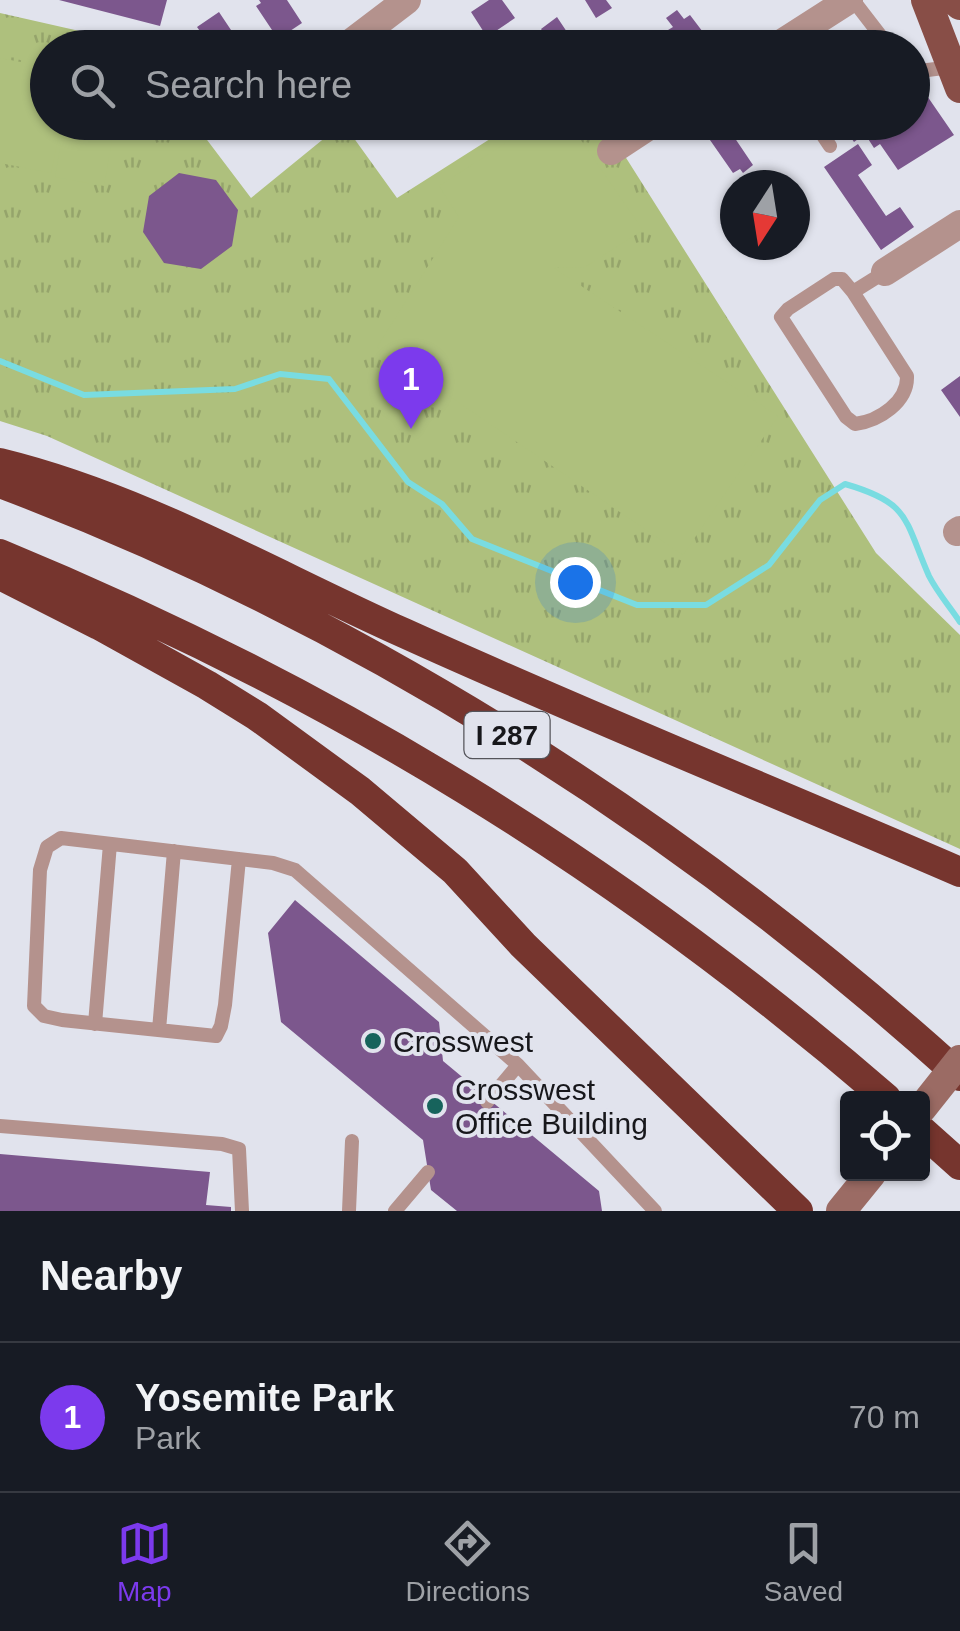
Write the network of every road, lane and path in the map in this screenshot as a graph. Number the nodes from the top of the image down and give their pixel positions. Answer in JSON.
{"nodes":[{"id":1,"x":851,"y":0,"type":"edge"},
{"id":2,"x":926,"y":0,"type":"edge"},
{"id":3,"x":938,"y":0,"type":"edge"},
{"id":4,"x":954,"y":0,"type":"edge"},
{"id":5,"x":403,"y":1,"type":"edge"},
{"id":6,"x":960,"y":5,"type":"edge"},
{"id":7,"x":367,"y":30,"type":"edge"},
{"id":8,"x":803,"y":30,"type":"edge"},
{"id":9,"x":875,"y":30,"type":"edge"},
{"id":10,"x":960,"y":32,"type":"edge"},
{"id":11,"x":930,"y":74,"type":"edge"},
{"id":12,"x":956,"y":78,"type":"edge"},
{"id":13,"x":627,"y":140,"type":"edge"},
{"id":14,"x":826,"y":140,"type":"edge"},
{"id":15,"x":830,"y":146,"type":"dead end"},
{"id":16,"x":611,"y":150,"type":"dead end"},
{"id":17,"x":960,"y":224,"type":"edge"},
{"id":18,"x":885,"y":272,"type":"joint"},
{"id":19,"x":853,"y":292,"type":"junction"},
{"id":20,"x":0,"y":463,"type":"edge"},
{"id":21,"x":0,"y":483,"type":"edge"},
{"id":22,"x":0,"y":554,"type":"edge"},
{"id":23,"x":0,"y":575,"type":"edge"},
{"id":24,"x":110,"y":844,"type":"junction"},
{"id":25,"x":174,"y":851,"type":"junction"},
{"id":26,"x":239,"y":859,"type":"junction"},
{"id":27,"x":960,"y":872,"type":"edge"},
{"id":28,"x":95,"y":1024,"type":"junction"},
{"id":29,"x":159,"y":1030,"type":"junction"},
{"id":30,"x":960,"y":1060,"type":"edge"},
{"id":31,"x":518,"y":1065,"type":"junction"},
{"id":32,"x":960,"y":1076,"type":"edge"},
{"id":33,"x":877,"y":1091,"type":"edge"},
{"id":34,"x":930,"y":1098,"type":"edge"},
{"id":35,"x":486,"y":1102,"type":"dead end"},
{"id":36,"x":0,"y":1126,"type":"edge"},
{"id":37,"x":930,"y":1138,"type":"edge"},
{"id":38,"x":352,"y":1142,"type":"dead end"},
{"id":39,"x":960,"y":1165,"type":"edge"},
{"id":40,"x":428,"y":1172,"type":"dead end"},
{"id":41,"x":865,"y":1181,"type":"edge"},
{"id":42,"x":242,"y":1211,"type":"edge"},
{"id":43,"x":348,"y":1211,"type":"edge"},
{"id":44,"x":395,"y":1211,"type":"edge"},
{"id":45,"x":655,"y":1211,"type":"edge"},
{"id":46,"x":798,"y":1211,"type":"edge"},
{"id":47,"x":841,"y":1211,"type":"edge"}],
"edges":[{"from":1,"to":8,"type":"street"},
{"from":1,"to":9,"type":"lane"},
{"from":2,"to":12,"type":"main road"},
{"from":3,"to":10,"type":"main road"},
{"from":4,"to":6,"type":"main road"},
{"from":5,"to":7,"type":"street"},
{"from":11,"to":12,"type":"lane"},
{"from":13,"to":16,"type":"street"},
{"from":14,"to":15,"type":"lane"},
{"from":17,"to":18,"type":"street"},
{"from":18,"to":19,"type":"lane"},
{"from":19,"to":19,"type":"lane"},
{"from":20,"to":27,"type":"highway"},
{"from":21,"to":32,"type":"highway","number":"I 287"},
{"from":22,"to":33,"type":"highway","number":"I 287"},
{"from":23,"to":46,"type":"highway"},
{"from":24,"to":25,"type":"lane"},
{"from":24,"to":28,"type":"lane"},
{"from":24,"to":28,"type":"lane"},
{"from":25,"to":26,"type":"lane"},
{"from":25,"to":29,"type":"lane"},
{"from":26,"to":29,"type":"lane"},
{"from":26,"to":31,"type":"lane"},
{"from":28,"to":29,"type":"lane"},
{"from":30,"to":34,"type":"main road","bridge":true},
{"from":31,"to":35,"type":"lane"},
{"from":31,"to":45,"type":"lane"},
{"from":36,"to":42,"type":"lane"},
{"from":37,"to":39,"type":"highway"},
{"from":38,"to":43,"type":"lane"},
{"from":40,"to":44,"type":"lane"},
{"from":41,"to":47,"type":"main road"}]}
